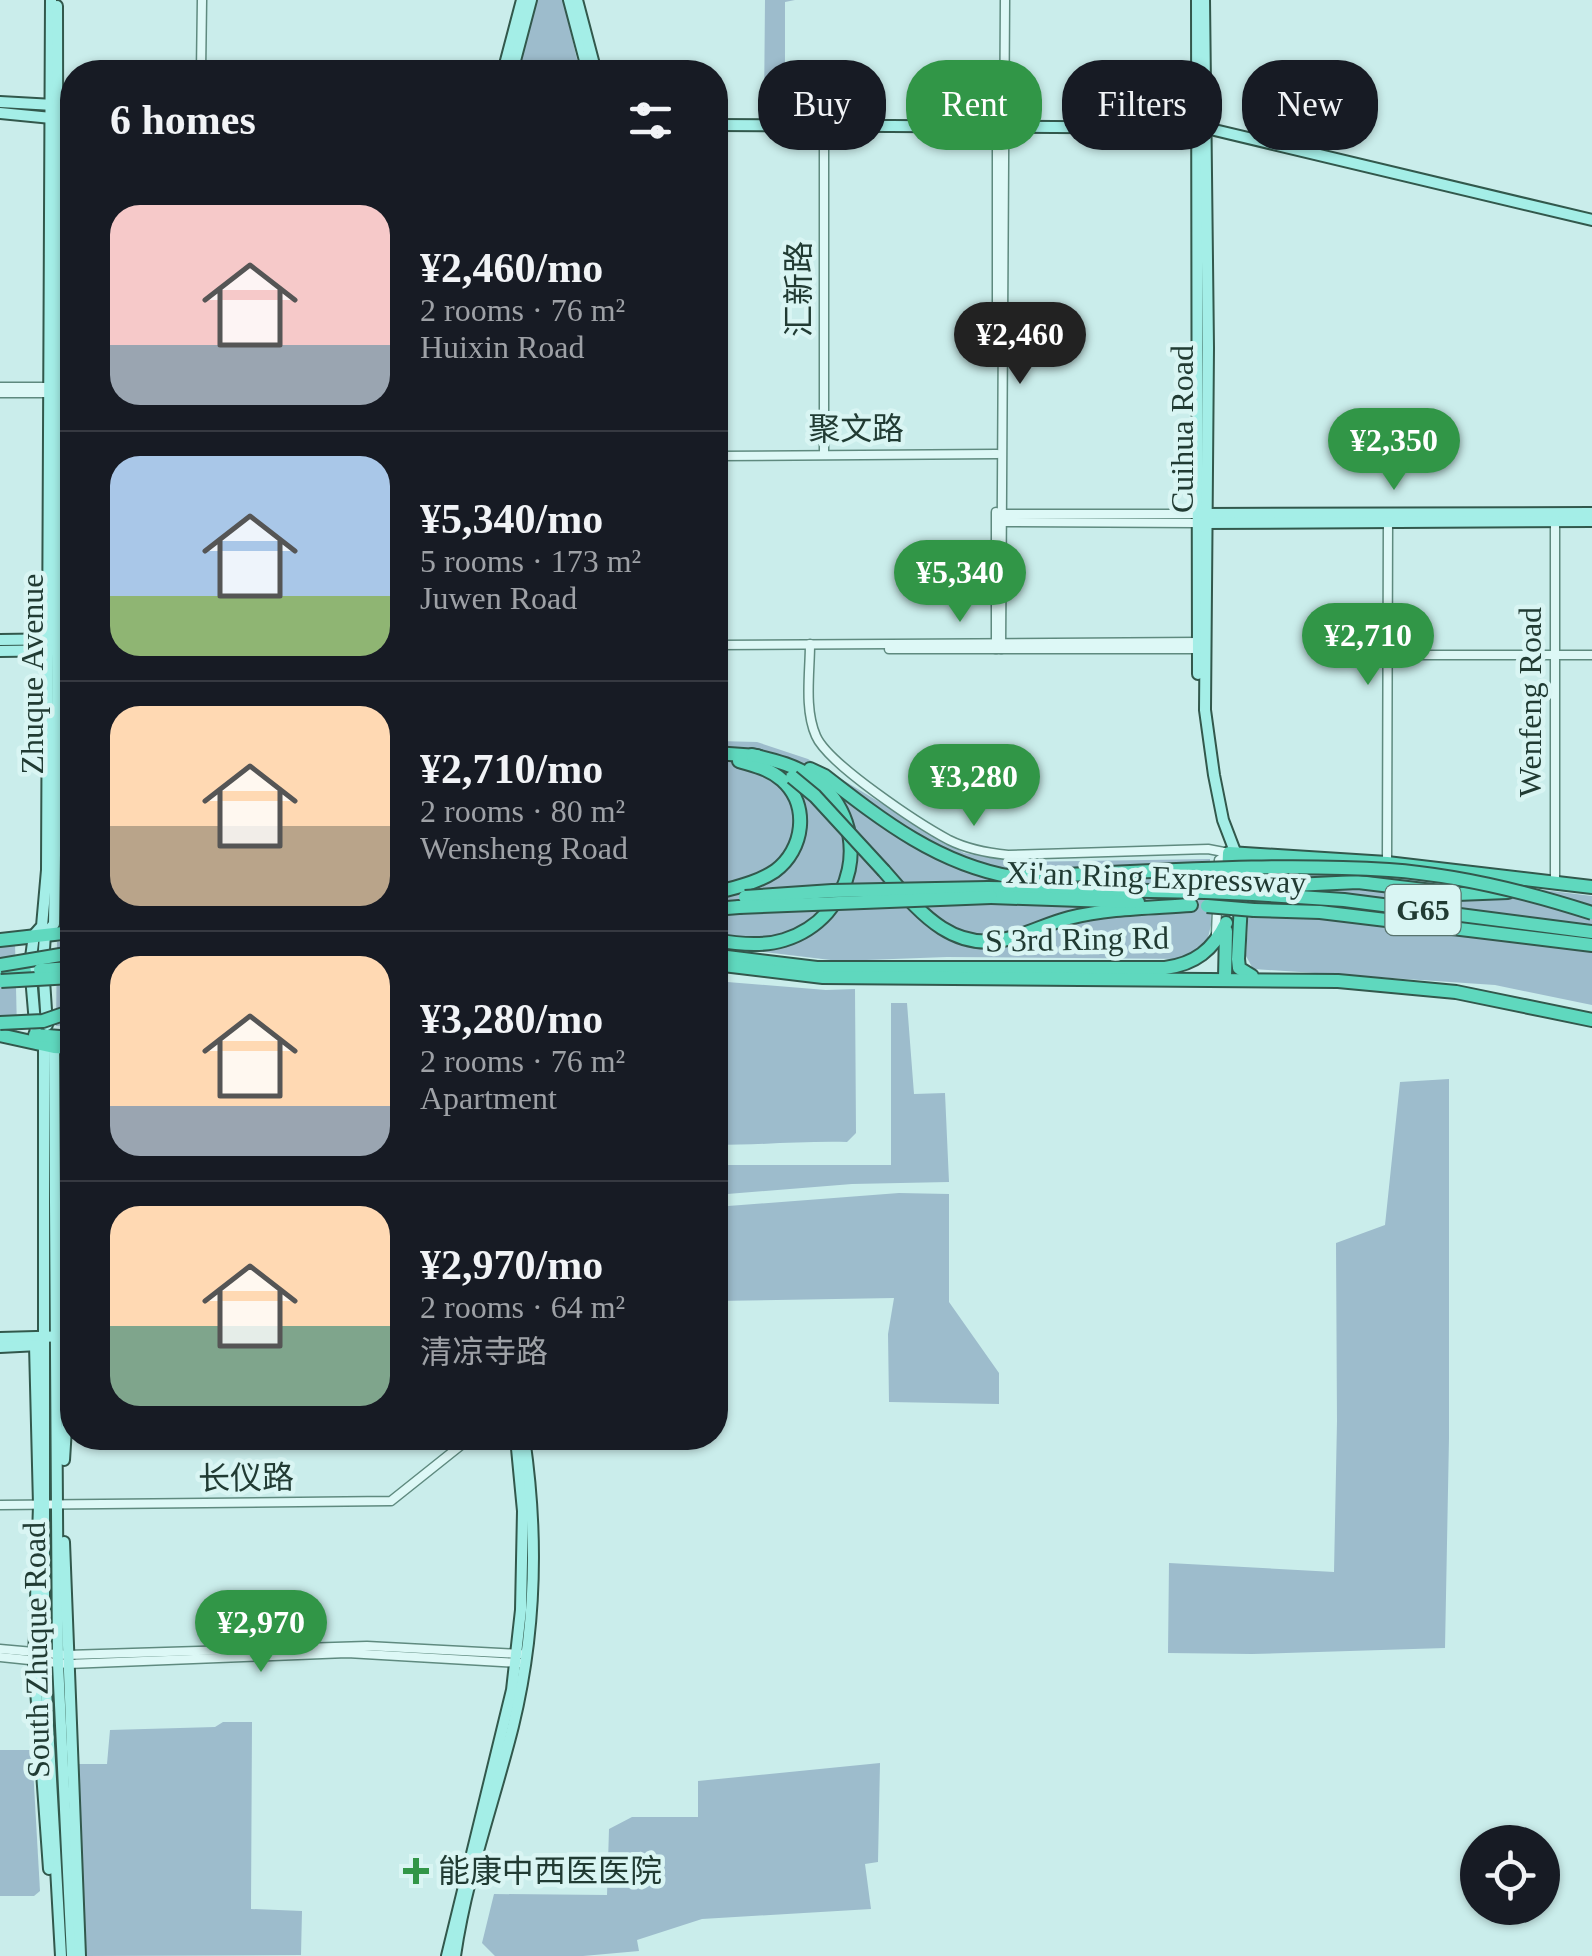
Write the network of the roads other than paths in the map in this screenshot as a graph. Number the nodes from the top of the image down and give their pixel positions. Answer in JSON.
{"nodes":[{"id":1,"x":54,"y":0,"type":"edge"},
{"id":2,"x":202,"y":0,"type":"edge"},
{"id":3,"x":522,"y":0,"type":"edge"},
{"id":4,"x":531,"y":0,"type":"edge"},
{"id":5,"x":569,"y":0,"type":"edge"},
{"id":6,"x":578,"y":0,"type":"edge"},
{"id":7,"x":1005,"y":0,"type":"edge"},
{"id":8,"x":1201,"y":0,"type":"edge"},
{"id":9,"x":200,"y":60,"type":"edge"},
{"id":10,"x":506,"y":60,"type":"edge"},
{"id":11,"x":515,"y":60,"type":"edge"},
{"id":12,"x":585,"y":60,"type":"edge"},
{"id":13,"x":593,"y":60,"type":"edge"},
{"id":14,"x":1003,"y":60,"type":"edge"},
{"id":15,"x":1201,"y":60,"type":"edge"},
{"id":16,"x":0,"y":102,"type":"edge"},
{"id":17,"x":60,"y":110,"type":"edge"},
{"id":18,"x":54,"y":112,"type":"junction"},
{"id":19,"x":0,"y":113,"type":"edge"},
{"id":20,"x":60,"y":115,"type":"edge"},
{"id":21,"x":728,"y":122,"type":"edge"},
{"id":22,"x":728,"y":122,"type":"edge"},
{"id":23,"x":758,"y":123,"type":"edge"},
{"id":24,"x":906,"y":124,"type":"edge"},
{"id":25,"x":1222,"y":130,"type":"edge"},
{"id":26,"x":824,"y":150,"type":"edge"},
{"id":27,"x":1001,"y":150,"type":"edge"},
{"id":28,"x":1001,"y":150,"type":"edge"},
{"id":29,"x":1202,"y":150,"type":"edge"},
{"id":30,"x":1592,"y":216,"type":"edge"},
{"id":31,"x":0,"y":390,"type":"edge"},
{"id":32,"x":53,"y":390,"type":"junction"},
{"id":33,"x":60,"y":390,"type":"edge"},
{"id":34,"x":824,"y":454,"type":"junction"},
{"id":35,"x":997,"y":454,"type":"junction"},
{"id":36,"x":728,"y":456,"type":"edge"},
{"id":37,"x":1592,"y":513,"type":"edge"},
{"id":38,"x":999,"y":518,"type":"junction"},
{"id":39,"x":1201,"y":518,"type":"junction"},
{"id":40,"x":1388,"y":518,"type":"junction"},
{"id":41,"x":1555,"y":521,"type":"junction"},
{"id":42,"x":1592,"y":522,"type":"edge"},
{"id":43,"x":0,"y":640,"type":"edge"},
{"id":44,"x":60,"y":643,"type":"edge"},
{"id":45,"x":53,"y":645,"type":"junction"},
{"id":46,"x":1201,"y":645,"type":"junction"},
{"id":47,"x":810,"y":646,"type":"junction"},
{"id":48,"x":999,"y":646,"type":"junction"},
{"id":49,"x":60,"y":647,"type":"edge"},
{"id":50,"x":728,"y":647,"type":"edge"},
{"id":51,"x":0,"y":651,"type":"edge"},
{"id":52,"x":1386,"y":655,"type":"junction"},
{"id":53,"x":1555,"y":655,"type":"junction"},
{"id":54,"x":1592,"y":655,"type":"edge"},
{"id":55,"x":728,"y":755,"type":"edge"},
{"id":56,"x":745,"y":758,"type":"junction"},
{"id":57,"x":728,"y":760,"type":"edge"},
{"id":58,"x":791,"y":782,"type":"junction"},
{"id":59,"x":1232,"y":854,"type":"junction"},
{"id":60,"x":1387,"y":863,"type":"junction"},
{"id":61,"x":1555,"y":882,"type":"junction"},
{"id":62,"x":1592,"y":886,"type":"edge"},
{"id":63,"x":728,"y":891,"type":"edge"},
{"id":64,"x":1232,"y":893,"type":"junction"},
{"id":65,"x":728,"y":895,"type":"edge"},
{"id":66,"x":1191,"y":906,"type":"junction"},
{"id":67,"x":728,"y":908,"type":"edge"},
{"id":68,"x":1592,"y":913,"type":"edge"},
{"id":69,"x":1226,"y":923,"type":"junction"},
{"id":70,"x":1592,"y":932,"type":"edge"},
{"id":71,"x":60,"y":933,"type":"edge"},
{"id":72,"x":39,"y":935,"type":"junction"},
{"id":73,"x":0,"y":940,"type":"edge"},
{"id":74,"x":728,"y":941,"type":"edge"},
{"id":75,"x":1592,"y":945,"type":"edge"},
{"id":76,"x":1208,"y":950,"type":"junction"},
{"id":77,"x":60,"y":956,"type":"edge"},
{"id":78,"x":728,"y":959,"type":"edge"},
{"id":79,"x":728,"y":962,"type":"edge"},
{"id":80,"x":60,"y":968,"type":"edge"},
{"id":81,"x":0,"y":969,"type":"edge"},
{"id":82,"x":60,"y":978,"type":"edge"},
{"id":83,"x":1229,"y":978,"type":"junction"},
{"id":84,"x":1262,"y":980,"type":"junction"},
{"id":85,"x":0,"y":982,"type":"edge"},
{"id":86,"x":60,"y":1015,"type":"edge"},
{"id":87,"x":1592,"y":1020,"type":"edge"},
{"id":88,"x":0,"y":1023,"type":"edge"},
{"id":89,"x":0,"y":1035,"type":"edge"},
{"id":90,"x":60,"y":1039,"type":"edge"},
{"id":91,"x":41,"y":1040,"type":"junction"},
{"id":92,"x":60,"y":1045,"type":"edge"},
{"id":93,"x":60,"y":1278,"type":"edge"},
{"id":94,"x":0,"y":1338,"type":"edge"},
{"id":95,"x":60,"y":1340,"type":"edge"},
{"id":96,"x":41,"y":1342,"type":"junction"},
{"id":97,"x":0,"y":1347,"type":"edge"},
{"id":98,"x":60,"y":1399,"type":"edge"},
{"id":99,"x":455,"y":1450,"type":"edge"},
{"id":100,"x":517,"y":1450,"type":"edge"},
{"id":101,"x":526,"y":1450,"type":"edge"},
{"id":102,"x":0,"y":1505,"type":"edge"},
{"id":103,"x":51,"y":1506,"type":"junction"},
{"id":104,"x":0,"y":1649,"type":"edge"},
{"id":105,"x":0,"y":1657,"type":"edge"},
{"id":106,"x":39,"y":1658,"type":"junction"},
{"id":107,"x":521,"y":1658,"type":"junction"},
{"id":108,"x":63,"y":1659,"type":"junction"},
{"id":109,"x":57,"y":1956,"type":"edge"},
{"id":110,"x":72,"y":1956,"type":"edge"},
{"id":111,"x":80,"y":1956,"type":"edge"},
{"id":112,"x":447,"y":1956,"type":"edge"},
{"id":113,"x":455,"y":1956,"type":"edge"}],
"edges":[{"from":1,"to":18,"type":"main road","name":"Zhuque Avenue"},
{"from":2,"to":9,"type":"street"},
{"from":3,"to":10,"type":"main road"},
{"from":4,"to":11,"type":"main road"},
{"from":5,"to":12,"type":"main road"},
{"from":6,"to":13,"type":"main road"},
{"from":7,"to":14,"type":"street"},
{"from":8,"to":15,"type":"main road","name":"Cuihua Road"},
{"from":16,"to":18,"type":"main road"},
{"from":17,"to":18,"type":"main road"},
{"from":18,"to":19,"type":"main road"},
{"from":18,"to":20,"type":"main road"},
{"from":18,"to":32,"type":"main road","name":"Zhuque Avenue"},
{"from":21,"to":24,"type":"main road"},
{"from":22,"to":23,"type":"main road"},
{"from":25,"to":30,"type":"main road"},
{"from":26,"to":34,"type":"street","name":"汇新路"},
{"from":27,"to":35,"type":"street"},
{"from":28,"to":38,"type":"street"},
{"from":29,"to":39,"type":"main road","name":"Cuihua Road"},
{"from":31,"to":32,"type":"street"},
{"from":32,"to":33,"type":"street"},
{"from":32,"to":45,"type":"main road","name":"Zhuque Avenue"},
{"from":34,"to":35,"type":"street","name":"聚文路"},
{"from":34,"to":36,"type":"street","name":"聚文路"},
{"from":35,"to":38,"type":"street"},
{"from":37,"to":40,"type":"main road"},
{"from":38,"to":39,"type":"street"},
{"from":38,"to":48,"type":"street"},
{"from":39,"to":40,"type":"main road"},
{"from":39,"to":46,"type":"main road","name":"Cuihua Road"},
{"from":40,"to":41,"type":"main road"},
{"from":40,"to":52,"type":"street"},
{"from":41,"to":42,"type":"main road"},
{"from":41,"to":53,"type":"street","name":"Wenfeng Road"},
{"from":43,"to":45,"type":"main road"},
{"from":44,"to":45,"type":"main road"},
{"from":45,"to":49,"type":"main road"},
{"from":45,"to":51,"type":"main road"},
{"from":45,"to":72,"type":"main road","name":"Zhuque Avenue"},
{"from":46,"to":48,"type":"street"},
{"from":46,"to":59,"type":"main road","name":"Cuihua Road"},
{"from":47,"to":48,"type":"street"},
{"from":47,"to":50,"type":"street"},
{"from":47,"to":59,"type":"street"},
{"from":52,"to":53,"type":"street"},
{"from":52,"to":60,"type":"street"},
{"from":53,"to":54,"type":"street"},
{"from":53,"to":61,"type":"street","name":"Wenfeng Road"},
{"from":55,"to":56,"type":"highway"},
{"from":56,"to":57,"type":"highway"},
{"from":56,"to":58,"type":"highway"},
{"from":56,"to":68,"type":"highway","bridge":true},
{"from":56,"to":74,"type":"highway","bridge":true},
{"from":58,"to":63,"type":"highway"},
{"from":58,"to":66,"type":"highway","bridge":true},
{"from":59,"to":60,"type":"highway"},
{"from":59,"to":69,"type":"highway"},
{"from":59,"to":76,"type":"street"},
{"from":59,"to":83,"type":"highway"},
{"from":59,"to":84,"type":"highway"},
{"from":60,"to":61,"type":"highway"},
{"from":61,"to":62,"type":"highway"},
{"from":61,"to":64,"type":"highway","bridge":true},
{"from":64,"to":65,"type":"highway","name":"Xi'an Ring Expressway","number":"G65","bridge":true},
{"from":64,"to":70,"type":"highway","name":"Xi'an Ring Expressway","number":"G65","bridge":true},
{"from":66,"to":67,"type":"highway","name":"Xi'an Ring Expressway","number":"G65","bridge":true},
{"from":66,"to":75,"type":"highway","name":"Xi'an Ring Expressway","number":"G65","bridge":true},
{"from":69,"to":76,"type":"highway","name":"S 3rd Ring Rd"},
{"from":69,"to":83,"type":"highway"},
{"from":71,"to":72,"type":"highway"},
{"from":72,"to":73,"type":"highway"},
{"from":72,"to":91,"type":"main road","name":"Zhuque Avenue"},
{"from":76,"to":78,"type":"highway","name":"S 3rd Ring Rd"},
{"from":77,"to":81,"type":"highway","bridge":true},
{"from":79,"to":83,"type":"highway","name":"S 3rd Ring Rd"},
{"from":80,"to":81,"type":"highway","bridge":true},
{"from":82,"to":85,"type":"highway","bridge":true},
{"from":83,"to":84,"type":"highway","name":"S 3rd Ring Rd"},
{"from":84,"to":87,"type":"highway","name":"S 3rd Ring Rd"},
{"from":86,"to":88,"type":"highway","bridge":true},
{"from":89,"to":91,"type":"highway"},
{"from":90,"to":91,"type":"highway"},
{"from":91,"to":92,"type":"highway"},
{"from":91,"to":93,"type":"main road","name":"Zhuque Avenue"},
{"from":91,"to":96,"type":"main road","name":"Zhuque Avenue"},
{"from":94,"to":96,"type":"main road"},
{"from":95,"to":96,"type":"main road"},
{"from":96,"to":97,"type":"main road"},
{"from":96,"to":103,"type":"main road","name":"South Zhuque Road"},
{"from":98,"to":103,"type":"main road","name":"South Zhuque Road"},
{"from":99,"to":103,"type":"street","name":"长仪路"},
{"from":100,"to":107,"type":"main road"},
{"from":101,"to":107,"type":"main road"},
{"from":102,"to":103,"type":"street","name":"长仪路"},
{"from":103,"to":106,"type":"main road","name":"South Zhuque Road"},
{"from":103,"to":108,"type":"main road","name":"South Zhuque Road"},
{"from":104,"to":106,"type":"street"},
{"from":105,"to":106,"type":"street"},
{"from":106,"to":108,"type":"street"},
{"from":106,"to":109,"type":"main road","name":"South Zhuque Road"},
{"from":107,"to":108,"type":"street"},
{"from":107,"to":112,"type":"main road"},
{"from":107,"to":113,"type":"main road"},
{"from":108,"to":110,"type":"main road","name":"South Zhuque Road"},
{"from":108,"to":111,"type":"main road"}]}
